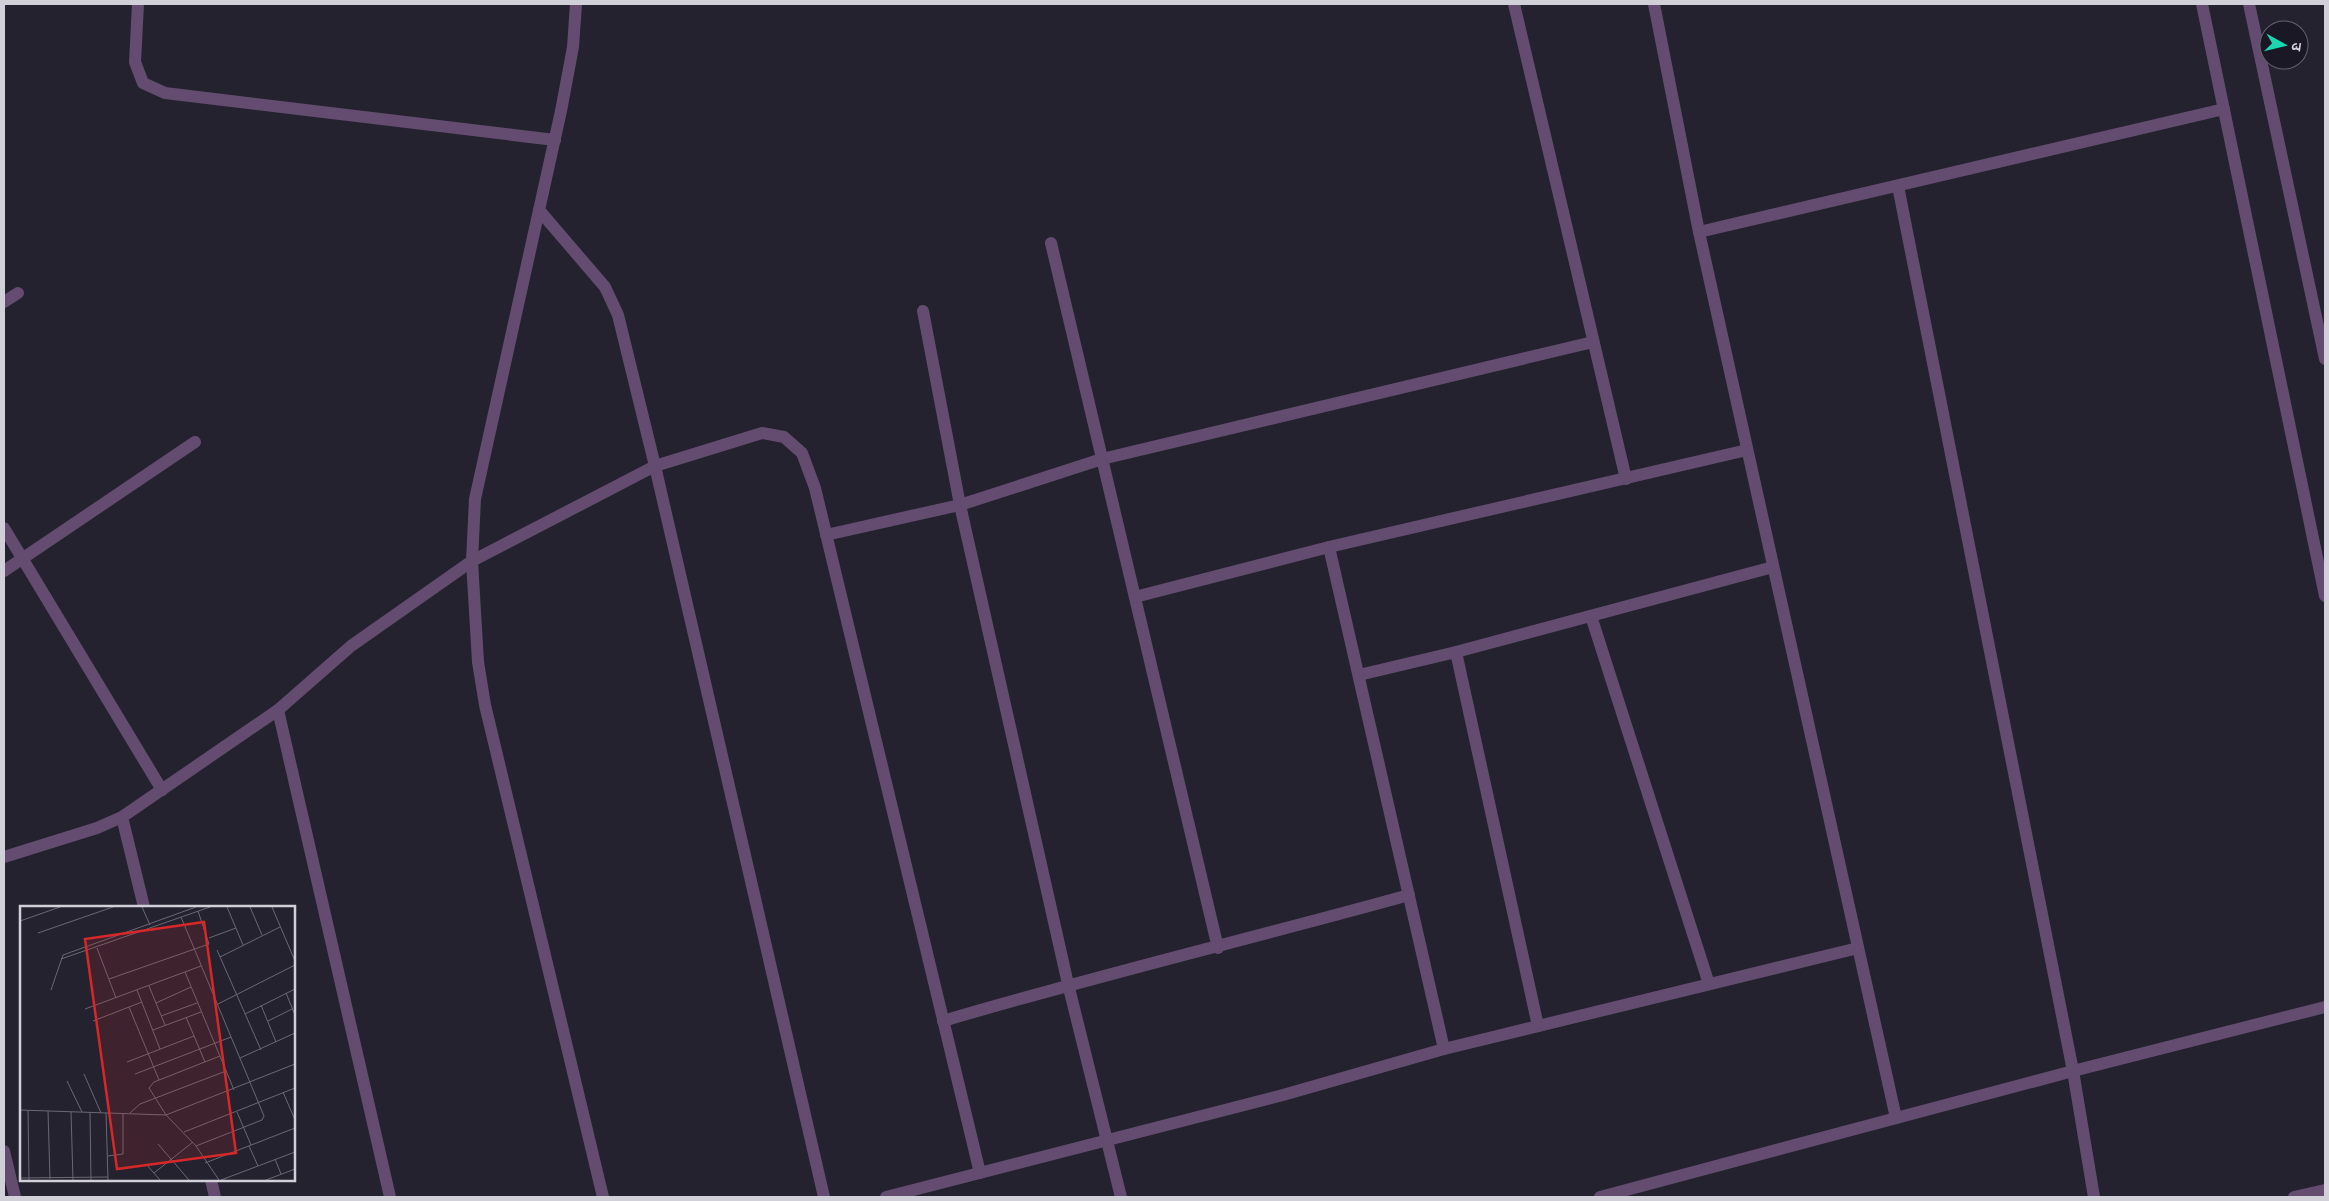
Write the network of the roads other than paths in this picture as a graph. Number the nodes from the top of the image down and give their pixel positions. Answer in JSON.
{"nodes":[{"id":1,"x":138,"y":4,"type":"edge"},
{"id":2,"x":576,"y":4,"type":"edge"},
{"id":3,"x":1514,"y":4,"type":"edge"},
{"id":4,"x":1654,"y":4,"type":"edge"},
{"id":5,"x":2202,"y":4,"type":"edge"},
{"id":6,"x":2249,"y":4,"type":"edge"},
{"id":7,"x":2224,"y":109,"type":"junction"},
{"id":8,"x":555,"y":140,"type":"junction"},
{"id":9,"x":1898,"y":186,"type":"junction"},
{"id":10,"x":539,"y":210,"type":"junction"},
{"id":11,"x":1699,"y":232,"type":"junction"},
{"id":12,"x":1051,"y":243,"type":"dead end"},
{"id":13,"x":18,"y":293,"type":"dead end"},
{"id":14,"x":4,"y":302,"type":"edge"},
{"id":15,"x":923,"y":311,"type":"dead end"},
{"id":16,"x":1594,"y":342,"type":"junction"},
{"id":17,"x":2325,"y":359,"type":"edge"},
{"id":18,"x":195,"y":442,"type":"dead end"},
{"id":19,"x":1747,"y":450,"type":"junction"},
{"id":20,"x":1102,"y":459,"type":"junction"},
{"id":21,"x":655,"y":466,"type":"junction"},
{"id":22,"x":1626,"y":479,"type":"junction"},
{"id":23,"x":960,"y":504,"type":"junction"},
{"id":24,"x":4,"y":528,"type":"edge"},
{"id":25,"x":826,"y":536,"type":"junction"},
{"id":26,"x":1329,"y":547,"type":"junction"},
{"id":27,"x":22,"y":560,"type":"junction"},
{"id":28,"x":472,"y":561,"type":"junction"},
{"id":29,"x":1773,"y":567,"type":"junction"},
{"id":30,"x":4,"y":571,"type":"edge"},
{"id":31,"x":2325,"y":596,"type":"edge"},
{"id":32,"x":1135,"y":597,"type":"junction"},
{"id":33,"x":1591,"y":616,"type":"junction"},
{"id":34,"x":1456,"y":652,"type":"junction"},
{"id":35,"x":1359,"y":675,"type":"junction"},
{"id":36,"x":278,"y":710,"type":"junction"},
{"id":37,"x":162,"y":790,"type":"junction"},
{"id":38,"x":122,"y":817,"type":"junction"},
{"id":39,"x":4,"y":857,"type":"edge"},
{"id":40,"x":1409,"y":895,"type":"junction"},
{"id":41,"x":144,"y":906,"type":"edge"},
{"id":42,"x":1218,"y":948,"type":"junction"},
{"id":43,"x":1858,"y":948,"type":"junction"},
{"id":44,"x":1068,"y":984,"type":"junction"},
{"id":45,"x":1709,"y":984,"type":"junction"},
{"id":46,"x":2325,"y":1007,"type":"edge"},
{"id":47,"x":944,"y":1021,"type":"junction"},
{"id":48,"x":1538,"y":1026,"type":"junction"},
{"id":49,"x":1444,"y":1049,"type":"junction"},
{"id":50,"x":2073,"y":1070,"type":"junction"},
{"id":51,"x":1896,"y":1118,"type":"junction"},
{"id":52,"x":1106,"y":1140,"type":"junction"},
{"id":53,"x":4,"y":1151,"type":"edge"},
{"id":54,"x":980,"y":1173,"type":"junction"},
{"id":55,"x":210,"y":1181,"type":"edge"},
{"id":56,"x":2325,"y":1190,"type":"edge"},
{"id":57,"x":15,"y":1197,"type":"edge"},
{"id":58,"x":215,"y":1197,"type":"edge"},
{"id":59,"x":390,"y":1197,"type":"edge"},
{"id":60,"x":604,"y":1197,"type":"edge"},
{"id":61,"x":824,"y":1197,"type":"edge"},
{"id":62,"x":886,"y":1197,"type":"edge"},
{"id":63,"x":1121,"y":1197,"type":"edge"},
{"id":64,"x":1600,"y":1197,"type":"edge"},
{"id":65,"x":2094,"y":1197,"type":"edge"},
{"id":66,"x":2294,"y":1197,"type":"edge"}],
"edges":[{"from":1,"to":8,"type":"street"},
{"from":2,"to":8,"type":"street"},
{"from":3,"to":16,"type":"street"},
{"from":4,"to":11,"type":"street"},
{"from":5,"to":7,"type":"street"},
{"from":6,"to":17,"type":"street"},
{"from":7,"to":9,"type":"street"},
{"from":7,"to":31,"type":"street"},
{"from":8,"to":10,"type":"street"},
{"from":9,"to":11,"type":"street"},
{"from":9,"to":50,"type":"street"},
{"from":10,"to":21,"type":"street"},
{"from":10,"to":28,"type":"street"},
{"from":11,"to":19,"type":"street"},
{"from":12,"to":20,"type":"street"},
{"from":13,"to":14,"type":"street"},
{"from":15,"to":23,"type":"street"},
{"from":16,"to":20,"type":"street"},
{"from":16,"to":22,"type":"street"},
{"from":18,"to":27,"type":"street"},
{"from":19,"to":22,"type":"street"},
{"from":19,"to":29,"type":"street"},
{"from":20,"to":23,"type":"street"},
{"from":20,"to":32,"type":"street"},
{"from":21,"to":25,"type":"street"},
{"from":21,"to":28,"type":"street"},
{"from":21,"to":61,"type":"street"},
{"from":22,"to":26,"type":"street"},
{"from":23,"to":25,"type":"street"},
{"from":23,"to":44,"type":"street"},
{"from":24,"to":27,"type":"street"},
{"from":25,"to":47,"type":"street"},
{"from":26,"to":32,"type":"street"},
{"from":26,"to":35,"type":"street"},
{"from":27,"to":30,"type":"street"},
{"from":27,"to":37,"type":"street"},
{"from":28,"to":36,"type":"street"},
{"from":28,"to":60,"type":"street"},
{"from":29,"to":33,"type":"street"},
{"from":29,"to":43,"type":"street"},
{"from":32,"to":42,"type":"street"},
{"from":33,"to":34,"type":"street"},
{"from":33,"to":45,"type":"street"},
{"from":34,"to":35,"type":"street"},
{"from":34,"to":48,"type":"street"},
{"from":35,"to":40,"type":"street"},
{"from":36,"to":37,"type":"street"},
{"from":36,"to":59,"type":"street"},
{"from":37,"to":38,"type":"street"},
{"from":38,"to":39,"type":"street"},
{"from":38,"to":41,"type":"street"},
{"from":40,"to":42,"type":"street"},
{"from":40,"to":49,"type":"street"},
{"from":42,"to":44,"type":"street"},
{"from":43,"to":45,"type":"street"},
{"from":43,"to":51,"type":"street"},
{"from":44,"to":47,"type":"street"},
{"from":44,"to":52,"type":"street"},
{"from":45,"to":48,"type":"street"},
{"from":46,"to":50,"type":"street"},
{"from":47,"to":54,"type":"street"},
{"from":48,"to":49,"type":"street"},
{"from":49,"to":52,"type":"street"},
{"from":50,"to":51,"type":"street"},
{"from":50,"to":65,"type":"street"},
{"from":51,"to":64,"type":"street"},
{"from":52,"to":54,"type":"street"},
{"from":52,"to":63,"type":"street"},
{"from":53,"to":57,"type":"street"},
{"from":54,"to":62,"type":"street"},
{"from":55,"to":58,"type":"street"},
{"from":56,"to":66,"type":"street"}]}
